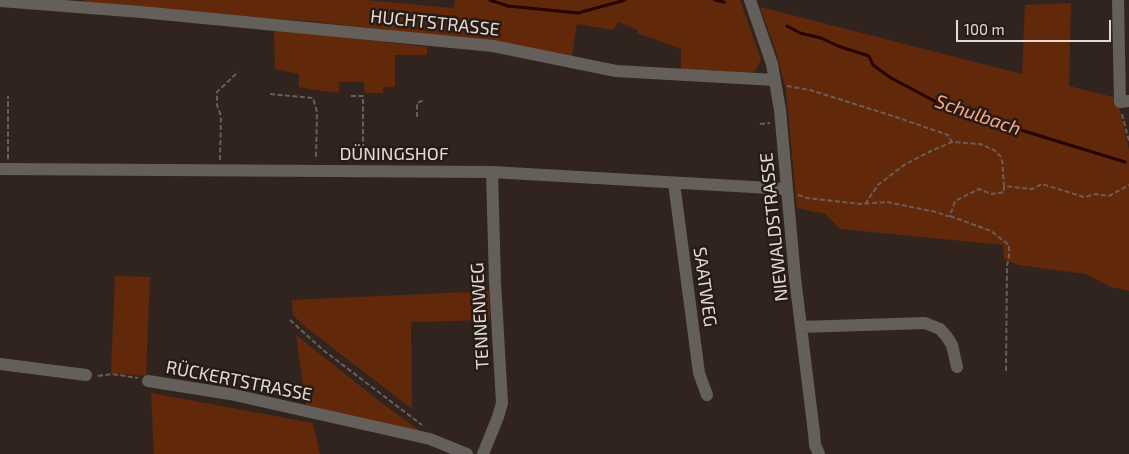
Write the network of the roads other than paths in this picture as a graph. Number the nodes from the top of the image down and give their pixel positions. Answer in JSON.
{"nodes":[{"id":1,"x":750,"y":0,"type":"edge"},
{"id":2,"x":1118,"y":0,"type":"edge"},
{"id":3,"x":0,"y":1,"type":"edge"},
{"id":4,"x":776,"y":82,"type":"junction"},
{"id":5,"x":1124,"y":101,"type":"edge"},
{"id":6,"x":4,"y":169,"type":"edge"},
{"id":7,"x":492,"y":172,"type":"junction"},
{"id":8,"x":674,"y":183,"type":"junction"},
{"id":9,"x":788,"y":191,"type":"junction"},
{"id":10,"x":801,"y":327,"type":"junction"},
{"id":11,"x":0,"y":364,"type":"edge"},
{"id":12,"x":957,"y":368,"type":"dead end"},
{"id":13,"x":86,"y":374,"type":"road end"},
{"id":14,"x":148,"y":381,"type":"road end"},
{"id":15,"x":707,"y":395,"type":"dead end"},
{"id":16,"x":467,"y":454,"type":"edge"},
{"id":17,"x":483,"y":454,"type":"edge"},
{"id":18,"x":819,"y":454,"type":"edge"}],
"edges":[{"from":1,"to":4,"type":"street","name":"NIEWALDSTRASSE"},
{"from":2,"to":5,"type":"street"},
{"from":3,"to":4,"type":"street","name":"HUCHTSTRASSE"},
{"from":4,"to":9,"type":"street","name":"NIEWALDSTRASSE"},
{"from":6,"to":7,"type":"street","name":"DÜNINGSHOF"},
{"from":7,"to":8,"type":"street","name":"DÜNINGSHOF"},
{"from":7,"to":17,"type":"street","name":"TENNENWEG"},
{"from":8,"to":9,"type":"street","name":"DÜNINGSHOF"},
{"from":8,"to":15,"type":"street","name":"SAATWEG"},
{"from":9,"to":10,"type":"street","name":"NIEWALDSTRASSE"},
{"from":10,"to":12,"type":"street"},
{"from":10,"to":18,"type":"street","name":"NIEWALDSTRASSE"},
{"from":11,"to":13,"type":"street"},
{"from":14,"to":16,"type":"street","name":"RÜCKERTSTRASSE"}]}
